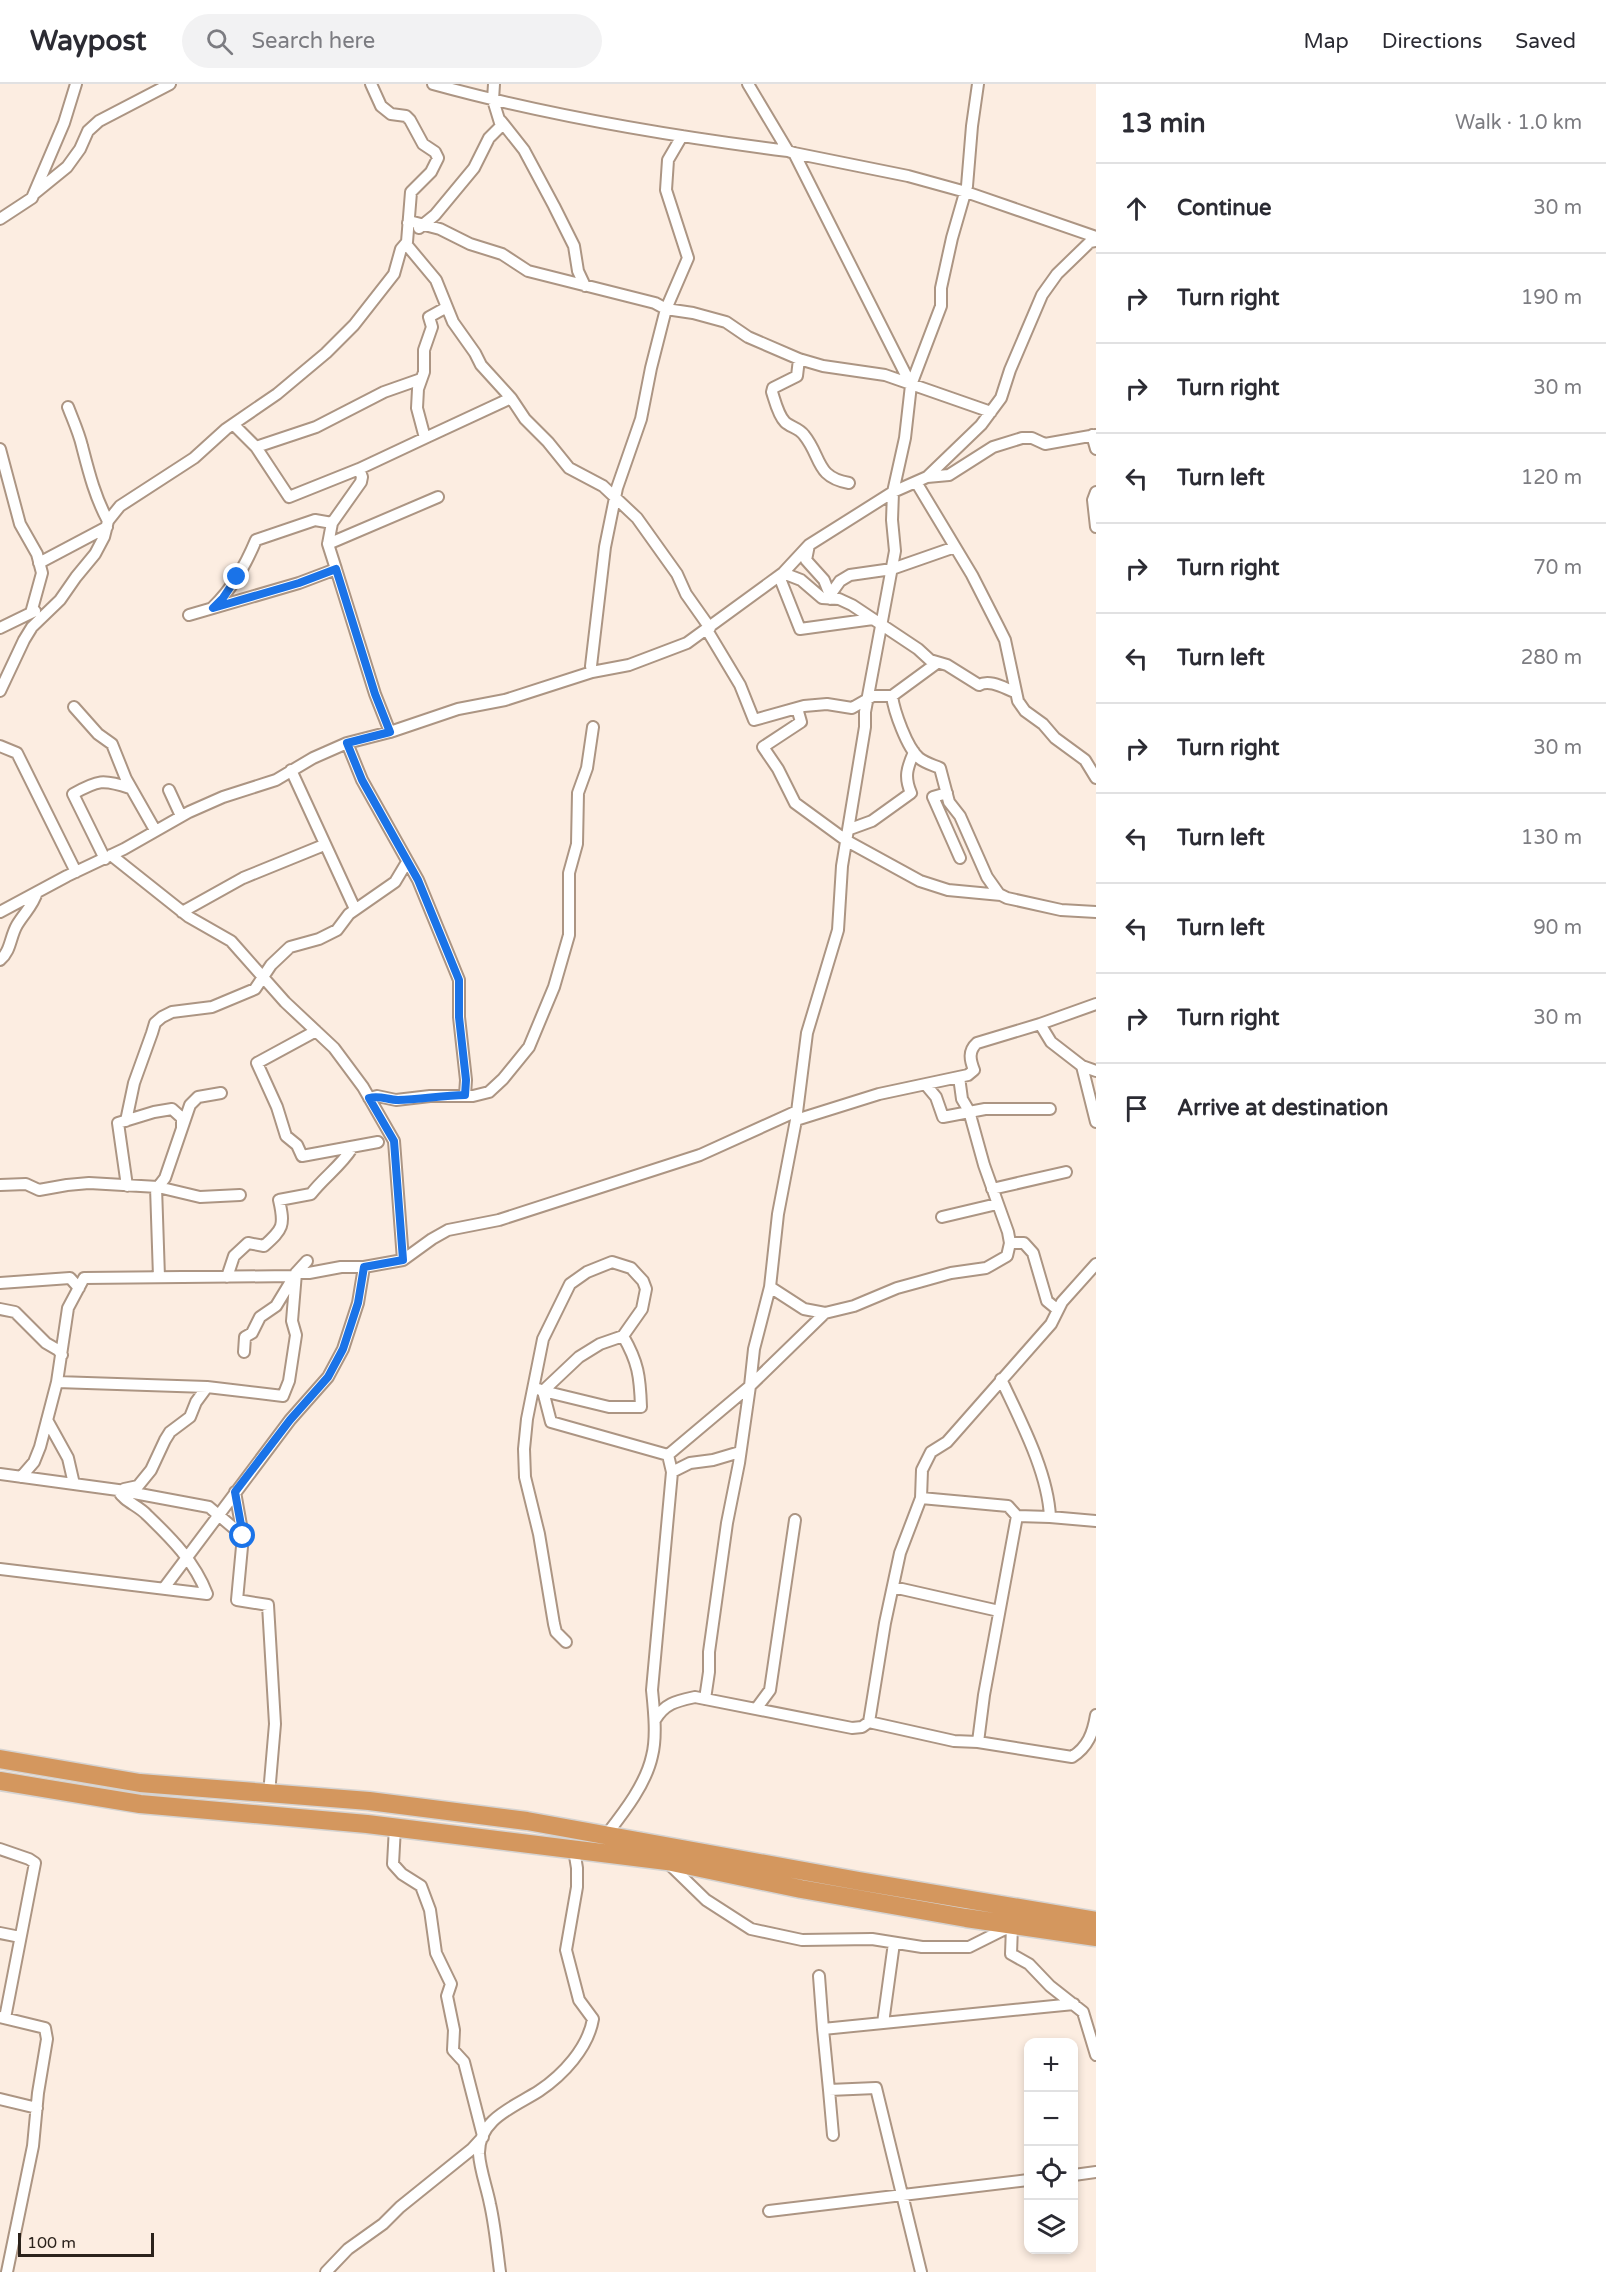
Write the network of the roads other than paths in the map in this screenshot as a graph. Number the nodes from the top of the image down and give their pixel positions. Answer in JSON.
{"nodes":[{"id":1,"x":76,"y":84,"type":"edge"},
{"id":2,"x":170,"y":84,"type":"edge"},
{"id":3,"x":371,"y":84,"type":"edge"},
{"id":4,"x":433,"y":84,"type":"edge"},
{"id":5,"x":494,"y":84,"type":"edge"},
{"id":6,"x":748,"y":84,"type":"edge"},
{"id":7,"x":978,"y":84,"type":"edge"},
{"id":8,"x":493,"y":100,"type":"junction"},
{"id":9,"x":501,"y":121,"type":"junction"},
{"id":10,"x":682,"y":136,"type":"junction"},
{"id":11,"x":791,"y":152,"type":"junction"},
{"id":12,"x":966,"y":192,"type":"junction"},
{"id":13,"x":34,"y":193,"type":"junction"},
{"id":14,"x":0,"y":219,"type":"edge"},
{"id":15,"x":408,"y":223,"type":"junction"},
{"id":16,"x":423,"y":225,"type":"junction"},
{"id":17,"x":1096,"y":239,"type":"edge"},
{"id":18,"x":406,"y":243,"type":"junction"},
{"id":19,"x":585,"y":286,"type":"junction"},
{"id":20,"x":447,"y":307,"type":"junction"},
{"id":21,"x":666,"y":309,"type":"junction"},
{"id":22,"x":799,"y":359,"type":"junction"},
{"id":23,"x":422,"y":379,"type":"junction"},
{"id":24,"x":911,"y":385,"type":"junction"},
{"id":25,"x":511,"y":398,"type":"junction"},
{"id":26,"x":68,"y":407,"type":"dead end"},
{"id":27,"x":991,"y":412,"type":"junction"},
{"id":28,"x":234,"y":425,"type":"junction"},
{"id":29,"x":1094,"y":435,"type":"edge"},
{"id":30,"x":425,"y":438,"type":"junction"},
{"id":31,"x":256,"y":447,"type":"junction"},
{"id":32,"x":0,"y":449,"type":"edge"},
{"id":33,"x":1096,"y":449,"type":"edge"},
{"id":34,"x":359,"y":469,"type":"junction"},
{"id":35,"x":922,"y":480,"type":"junction"},
{"id":36,"x":849,"y":483,"type":"dead end"},
{"id":37,"x":893,"y":492,"type":"junction"},
{"id":38,"x":1096,"y":492,"type":"edge"},
{"id":39,"x":438,"y":497,"type":"dead end"},
{"id":40,"x":616,"y":498,"type":"junction"},
{"id":41,"x":332,"y":523,"type":"junction"},
{"id":42,"x":108,"y":524,"type":"junction"},
{"id":43,"x":1096,"y":527,"type":"edge"},
{"id":44,"x":328,"y":544,"type":"junction"},
{"id":45,"x":809,"y":545,"type":"junction"},
{"id":46,"x":955,"y":547,"type":"junction"},
{"id":47,"x":39,"y":563,"type":"junction"},
{"id":48,"x":336,"y":569,"type":"junction"},
{"id":49,"x":892,"y":569,"type":"junction"},
{"id":50,"x":781,"y":574,"type":"junction"},
{"id":51,"x":830,"y":597,"type":"junction"},
{"id":52,"x":60,"y":600,"type":"junction"},
{"id":53,"x":213,"y":608,"type":"junction"},
{"id":54,"x":31,"y":613,"type":"junction"},
{"id":55,"x":189,"y":615,"type":"dead end"},
{"id":56,"x":878,"y":622,"type":"junction"},
{"id":57,"x":0,"y":628,"type":"edge"},
{"id":58,"x":708,"y":629,"type":"junction"},
{"id":59,"x":937,"y":663,"type":"junction"},
{"id":60,"x":592,"y":672,"type":"junction"},
{"id":61,"x":0,"y":691,"type":"edge"},
{"id":62,"x":1015,"y":692,"type":"junction"},
{"id":63,"x":892,"y":696,"type":"junction"},
{"id":64,"x":868,"y":698,"type":"junction"},
{"id":65,"x":74,"y":706,"type":"dead end"},
{"id":66,"x":797,"y":708,"type":"junction"},
{"id":67,"x":593,"y":727,"type":"dead end"},
{"id":68,"x":390,"y":732,"type":"junction"},
{"id":69,"x":347,"y":743,"type":"junction"},
{"id":70,"x":0,"y":746,"type":"edge"},
{"id":71,"x":914,"y":753,"type":"junction"},
{"id":72,"x":291,"y":770,"type":"junction"},
{"id":73,"x":1095,"y":771,"type":"edge"},
{"id":74,"x":130,"y":788,"type":"junction"},
{"id":75,"x":170,"y":790,"type":"dead end"},
{"id":76,"x":947,"y":793,"type":"junction"},
{"id":77,"x":181,"y":816,"type":"junction"},
{"id":78,"x":155,"y":830,"type":"junction"},
{"id":79,"x":848,"y":835,"type":"junction"},
{"id":80,"x":324,"y":845,"type":"junction"},
{"id":81,"x":108,"y":857,"type":"junction"},
{"id":82,"x":960,"y":858,"type":"dead end"},
{"id":83,"x":407,"y":862,"type":"junction"},
{"id":84,"x":76,"y":872,"type":"junction"},
{"id":85,"x":37,"y":892,"type":"junction"},
{"id":86,"x":1001,"y":896,"type":"junction"},
{"id":87,"x":355,"y":909,"type":"junction"},
{"id":88,"x":0,"y":912,"type":"edge"},
{"id":89,"x":182,"y":912,"type":"junction"},
{"id":90,"x":1096,"y":912,"type":"edge"},
{"id":91,"x":0,"y":960,"type":"edge"},
{"id":92,"x":263,"y":977,"type":"junction"},
{"id":93,"x":1096,"y":1004,"type":"edge"},
{"id":94,"x":1040,"y":1024,"type":"junction"},
{"id":95,"x":316,"y":1031,"type":"junction"},
{"id":96,"x":1082,"y":1066,"type":"junction"},
{"id":97,"x":1096,"y":1071,"type":"edge"},
{"id":98,"x":959,"y":1077,"type":"junction"},
{"id":99,"x":926,"y":1085,"type":"junction"},
{"id":100,"x":221,"y":1093,"type":"dead end"},
{"id":101,"x":465,"y":1095,"type":"junction"},
{"id":102,"x":198,"y":1097,"type":"junction"},
{"id":103,"x":369,"y":1098,"type":"junction"},
{"id":104,"x":172,"y":1109,"type":"junction"},
{"id":105,"x":1050,"y":1109,"type":"dead end"},
{"id":106,"x":969,"y":1111,"type":"junction"},
{"id":107,"x":796,"y":1116,"type":"junction"},
{"id":108,"x":126,"y":1121,"type":"junction"},
{"id":109,"x":1096,"y":1122,"type":"edge"},
{"id":110,"x":182,"y":1128,"type":"junction"},
{"id":111,"x":378,"y":1142,"type":"dead end"},
{"id":112,"x":352,"y":1148,"type":"junction"},
{"id":113,"x":1066,"y":1172,"type":"dead end"},
{"id":114,"x":0,"y":1185,"type":"edge"},
{"id":115,"x":127,"y":1186,"type":"junction"},
{"id":116,"x":157,"y":1187,"type":"junction"},
{"id":117,"x":992,"y":1190,"type":"junction"},
{"id":118,"x":240,"y":1195,"type":"dead end"},
{"id":119,"x":997,"y":1204,"type":"junction"},
{"id":120,"x":942,"y":1217,"type":"dead end"},
{"id":121,"x":1010,"y":1243,"type":"junction"},
{"id":122,"x":403,"y":1260,"type":"junction"},
{"id":123,"x":307,"y":1261,"type":"dead end"},
{"id":124,"x":1096,"y":1264,"type":"edge"},
{"id":125,"x":364,"y":1267,"type":"junction"},
{"id":126,"x":295,"y":1275,"type":"junction"},
{"id":127,"x":159,"y":1277,"type":"junction"},
{"id":128,"x":227,"y":1277,"type":"junction"},
{"id":129,"x":0,"y":1282,"type":"edge"},
{"id":130,"x":770,"y":1287,"type":"junction"},
{"id":131,"x":78,"y":1288,"type":"junction"},
{"id":132,"x":0,"y":1309,"type":"edge"},
{"id":133,"x":1058,"y":1310,"type":"junction"},
{"id":134,"x":825,"y":1313,"type":"junction"},
{"id":135,"x":623,"y":1336,"type":"junction"},
{"id":136,"x":244,"y":1352,"type":"dead end"},
{"id":137,"x":62,"y":1355,"type":"junction"},
{"id":138,"x":1001,"y":1379,"type":"junction"},
{"id":139,"x":57,"y":1382,"type":"junction"},
{"id":140,"x":750,"y":1386,"type":"junction"},
{"id":141,"x":207,"y":1387,"type":"junction"},
{"id":142,"x":538,"y":1390,"type":"junction"},
{"id":143,"x":47,"y":1420,"type":"junction"},
{"id":144,"x":740,"y":1452,"type":"junction"},
{"id":145,"x":668,"y":1455,"type":"junction"},
{"id":146,"x":672,"y":1472,"type":"junction"},
{"id":147,"x":0,"y":1473,"type":"edge"},
{"id":148,"x":21,"y":1476,"type":"junction"},
{"id":149,"x":74,"y":1484,"type":"junction"},
{"id":150,"x":118,"y":1490,"type":"junction"},
{"id":151,"x":235,"y":1492,"type":"junction"},
{"id":152,"x":921,"y":1498,"type":"junction"},
{"id":153,"x":218,"y":1515,"type":"junction"},
{"id":154,"x":1017,"y":1516,"type":"junction"},
{"id":155,"x":1050,"y":1517,"type":"junction"},
{"id":156,"x":795,"y":1520,"type":"dead end"},
{"id":157,"x":1096,"y":1521,"type":"edge"},
{"id":158,"x":243,"y":1536,"type":"junction"},
{"id":159,"x":187,"y":1557,"type":"junction"},
{"id":160,"x":0,"y":1569,"type":"edge"},
{"id":161,"x":893,"y":1587,"type":"junction"},
{"id":162,"x":164,"y":1588,"type":"junction"},
{"id":163,"x":999,"y":1611,"type":"junction"},
{"id":164,"x":566,"y":1642,"type":"dead end"},
{"id":165,"x":705,"y":1700,"type":"junction"},
{"id":166,"x":756,"y":1709,"type":"junction"},
{"id":167,"x":1096,"y":1715,"type":"edge"},
{"id":168,"x":655,"y":1720,"type":"junction"},
{"id":169,"x":869,"y":1722,"type":"junction"},
{"id":170,"x":978,"y":1742,"type":"junction"},
{"id":171,"x":0,"y":1759,"type":"edge"},
{"id":172,"x":0,"y":1781,"type":"edge"},
{"id":173,"x":269,"y":1794,"type":"junction"},
{"id":174,"x":442,"y":1809,"type":"junction"},
{"id":175,"x":395,"y":1827,"type":"junction"},
{"id":176,"x":440,"y":1832,"type":"junction"},
{"id":177,"x":608,"y":1834,"type":"junction"},
{"id":178,"x":0,"y":1849,"type":"edge"},
{"id":179,"x":574,"y":1850,"type":"junction"},
{"id":180,"x":604,"y":1855,"type":"junction"},
{"id":181,"x":667,"y":1861,"type":"junction"},
{"id":182,"x":1096,"y":1921,"type":"edge"},
{"id":183,"x":1012,"y":1926,"type":"junction"},
{"id":184,"x":0,"y":1933,"type":"edge"},
{"id":185,"x":20,"y":1937,"type":"junction"},
{"id":186,"x":1096,"y":1937,"type":"edge"},
{"id":187,"x":894,"y":1943,"type":"junction"},
{"id":188,"x":819,"y":1976,"type":"dead end"},
{"id":189,"x":1074,"y":2004,"type":"junction"},
{"id":190,"x":2,"y":2017,"type":"edge"},
{"id":191,"x":883,"y":2023,"type":"junction"},
{"id":192,"x":824,"y":2029,"type":"junction"},
{"id":193,"x":1096,"y":2055,"type":"edge"},
{"id":194,"x":829,"y":2090,"type":"junction"},
{"id":195,"x":0,"y":2098,"type":"edge"},
{"id":196,"x":37,"y":2108,"type":"junction"},
{"id":197,"x":833,"y":2134,"type":"dead end"},
{"id":198,"x":483,"y":2137,"type":"junction"},
{"id":199,"x":1096,"y":2172,"type":"edge"},
{"id":200,"x":1078,"y":2174,"type":"edge"},
{"id":201,"x":1024,"y":2181,"type":"edge"},
{"id":202,"x":902,"y":2194,"type":"junction"},
{"id":203,"x":769,"y":2211,"type":"dead end"},
{"id":204,"x":7,"y":2272,"type":"edge"},
{"id":205,"x":326,"y":2272,"type":"edge"},
{"id":206,"x":500,"y":2272,"type":"edge"},
{"id":207,"x":921,"y":2272,"type":"edge"}],
"edges":[{"from":1,"to":13,"type":"street"},
{"from":2,"to":13,"type":"street"},
{"from":3,"to":15,"type":"street"},
{"from":4,"to":8,"type":"street"},
{"from":5,"to":8,"type":"street"},
{"from":6,"to":11,"type":"street"},
{"from":7,"to":12,"type":"street"},
{"from":8,"to":9,"type":"street"},
{"from":8,"to":10,"type":"street"},
{"from":9,"to":16,"type":"street"},
{"from":9,"to":19,"type":"street"},
{"from":10,"to":11,"type":"street"},
{"from":10,"to":21,"type":"street"},
{"from":11,"to":12,"type":"street"},
{"from":11,"to":24,"type":"street"},
{"from":12,"to":17,"type":"street"},
{"from":12,"to":24,"type":"street"},
{"from":13,"to":14,"type":"street"},
{"from":15,"to":16,"type":"street"},
{"from":15,"to":18,"type":"street"},
{"from":16,"to":18,"type":"street"},
{"from":16,"to":19,"type":"street"},
{"from":17,"to":27,"type":"street"},
{"from":18,"to":20,"type":"street"},
{"from":18,"to":28,"type":"street"},
{"from":19,"to":21,"type":"street"},
{"from":20,"to":23,"type":"street"},
{"from":20,"to":25,"type":"street"},
{"from":21,"to":22,"type":"street"},
{"from":21,"to":40,"type":"street"},
{"from":22,"to":24,"type":"street"},
{"from":22,"to":36,"type":"street"},
{"from":23,"to":30,"type":"street"},
{"from":23,"to":31,"type":"street"},
{"from":24,"to":27,"type":"street"},
{"from":24,"to":37,"type":"street"},
{"from":25,"to":30,"type":"street"},
{"from":25,"to":40,"type":"street"},
{"from":26,"to":42,"type":"street"},
{"from":27,"to":35,"type":"street"},
{"from":28,"to":31,"type":"street"},
{"from":28,"to":42,"type":"street"},
{"from":29,"to":33,"type":"street"},
{"from":29,"to":35,"type":"street"},
{"from":30,"to":34,"type":"street"},
{"from":31,"to":34,"type":"street"},
{"from":32,"to":47,"type":"street"},
{"from":34,"to":41,"type":"street"},
{"from":35,"to":37,"type":"street"},
{"from":35,"to":46,"type":"street"},
{"from":37,"to":45,"type":"street"},
{"from":37,"to":49,"type":"street"},
{"from":38,"to":43,"type":"street"},
{"from":39,"to":44,"type":"street"},
{"from":40,"to":58,"type":"street"},
{"from":40,"to":60,"type":"street"},
{"from":41,"to":44,"type":"street"},
{"from":41,"to":53,"type":"street"},
{"from":42,"to":47,"type":"street"},
{"from":42,"to":52,"type":"street"},
{"from":44,"to":48,"type":"street"},
{"from":45,"to":50,"type":"street"},
{"from":45,"to":51,"type":"street"},
{"from":46,"to":49,"type":"street"},
{"from":46,"to":62,"type":"street"},
{"from":47,"to":54,"type":"street"},
{"from":48,"to":53,"type":"street"},
{"from":48,"to":68,"type":"street"},
{"from":49,"to":51,"type":"street"},
{"from":49,"to":56,"type":"street"},
{"from":50,"to":51,"type":"street"},
{"from":50,"to":56,"type":"street"},
{"from":50,"to":58,"type":"street"},
{"from":51,"to":56,"type":"street"},
{"from":52,"to":54,"type":"street"},
{"from":52,"to":61,"type":"street"},
{"from":53,"to":55,"type":"street"},
{"from":54,"to":57,"type":"street"},
{"from":56,"to":59,"type":"street"},
{"from":56,"to":64,"type":"street"},
{"from":58,"to":60,"type":"street"},
{"from":58,"to":66,"type":"street"},
{"from":59,"to":62,"type":"street"},
{"from":59,"to":63,"type":"street"},
{"from":60,"to":68,"type":"street"},
{"from":62,"to":73,"type":"street"},
{"from":63,"to":64,"type":"street"},
{"from":63,"to":71,"type":"street"},
{"from":64,"to":66,"type":"street"},
{"from":64,"to":79,"type":"street"},
{"from":65,"to":74,"type":"street"},
{"from":66,"to":79,"type":"street"},
{"from":67,"to":101,"type":"street"},
{"from":68,"to":69,"type":"street"},
{"from":69,"to":72,"type":"street"},
{"from":69,"to":83,"type":"street"},
{"from":70,"to":84,"type":"street"},
{"from":71,"to":76,"type":"street"},
{"from":71,"to":79,"type":"street"},
{"from":72,"to":77,"type":"street"},
{"from":72,"to":80,"type":"street"},
{"from":74,"to":78,"type":"street"},
{"from":74,"to":81,"type":"street"},
{"from":75,"to":77,"type":"street"},
{"from":76,"to":82,"type":"street"},
{"from":76,"to":86,"type":"street"},
{"from":77,"to":78,"type":"street"},
{"from":78,"to":81,"type":"street"},
{"from":79,"to":86,"type":"street"},
{"from":79,"to":107,"type":"street"},
{"from":80,"to":87,"type":"street"},
{"from":80,"to":89,"type":"street"},
{"from":81,"to":84,"type":"street"},
{"from":81,"to":89,"type":"street"},
{"from":83,"to":87,"type":"street"},
{"from":83,"to":101,"type":"street"},
{"from":84,"to":85,"type":"street"},
{"from":85,"to":88,"type":"street"},
{"from":85,"to":91,"type":"street"},
{"from":86,"to":90,"type":"street"},
{"from":87,"to":92,"type":"street"},
{"from":89,"to":92,"type":"street"},
{"from":92,"to":95,"type":"street"},
{"from":92,"to":108,"type":"street"},
{"from":93,"to":94,"type":"street"},
{"from":94,"to":96,"type":"street"},
{"from":94,"to":98,"type":"street"},
{"from":95,"to":103,"type":"street"},
{"from":95,"to":112,"type":"street"},
{"from":96,"to":97,"type":"street"},
{"from":96,"to":109,"type":"street"},
{"from":98,"to":99,"type":"street"},
{"from":98,"to":106,"type":"street"},
{"from":99,"to":106,"type":"street"},
{"from":99,"to":107,"type":"street"},
{"from":100,"to":102,"type":"street"},
{"from":101,"to":103,"type":"street"},
{"from":102,"to":104,"type":"street"},
{"from":102,"to":110,"type":"street"},
{"from":103,"to":122,"type":"street"},
{"from":104,"to":108,"type":"street"},
{"from":104,"to":110,"type":"street"},
{"from":105,"to":106,"type":"street"},
{"from":106,"to":117,"type":"street"},
{"from":107,"to":122,"type":"street"},
{"from":107,"to":130,"type":"street"},
{"from":108,"to":115,"type":"street"},
{"from":110,"to":116,"type":"street"},
{"from":111,"to":112,"type":"street"},
{"from":112,"to":128,"type":"street"},
{"from":113,"to":117,"type":"street"},
{"from":114,"to":115,"type":"street"},
{"from":115,"to":116,"type":"street"},
{"from":116,"to":118,"type":"street"},
{"from":116,"to":127,"type":"street"},
{"from":117,"to":119,"type":"street"},
{"from":119,"to":120,"type":"street"},
{"from":119,"to":121,"type":"street"},
{"from":121,"to":133,"type":"street"},
{"from":121,"to":134,"type":"street"},
{"from":122,"to":125,"type":"street"},
{"from":123,"to":126,"type":"street"},
{"from":124,"to":133,"type":"street"},
{"from":125,"to":126,"type":"street"},
{"from":125,"to":151,"type":"street"},
{"from":126,"to":128,"type":"street"},
{"from":126,"to":136,"type":"street"},
{"from":126,"to":141,"type":"street"},
{"from":127,"to":128,"type":"street"},
{"from":127,"to":131,"type":"street"},
{"from":129,"to":131,"type":"street"},
{"from":130,"to":134,"type":"street"},
{"from":130,"to":140,"type":"street"},
{"from":131,"to":137,"type":"street"},
{"from":132,"to":137,"type":"street"},
{"from":133,"to":138,"type":"street"},
{"from":134,"to":140,"type":"street"},
{"from":135,"to":142,"type":"street"},
{"from":135,"to":142,"type":"street"},
{"from":135,"to":142,"type":"street"},
{"from":137,"to":139,"type":"street"},
{"from":138,"to":152,"type":"street"},
{"from":138,"to":155,"type":"street"},
{"from":139,"to":141,"type":"street"},
{"from":139,"to":143,"type":"street"},
{"from":140,"to":144,"type":"street"},
{"from":140,"to":145,"type":"street"},
{"from":141,"to":150,"type":"street"},
{"from":142,"to":145,"type":"street"},
{"from":142,"to":164,"type":"street"},
{"from":143,"to":148,"type":"street"},
{"from":143,"to":149,"type":"street"},
{"from":144,"to":146,"type":"street"},
{"from":144,"to":165,"type":"street"},
{"from":145,"to":146,"type":"street"},
{"from":146,"to":168,"type":"street"},
{"from":147,"to":148,"type":"street"},
{"from":148,"to":149,"type":"street"},
{"from":149,"to":150,"type":"street"},
{"from":150,"to":153,"type":"street"},
{"from":150,"to":159,"type":"street"},
{"from":151,"to":153,"type":"street"},
{"from":151,"to":158,"type":"street"},
{"from":152,"to":154,"type":"street"},
{"from":152,"to":161,"type":"street"},
{"from":153,"to":158,"type":"street"},
{"from":153,"to":159,"type":"street"},
{"from":154,"to":155,"type":"street"},
{"from":154,"to":163,"type":"street"},
{"from":155,"to":157,"type":"street"},
{"from":156,"to":166,"type":"street"},
{"from":158,"to":173,"type":"street"},
{"from":159,"to":162,"type":"street"},
{"from":159,"to":162,"type":"street"},
{"from":160,"to":162,"type":"street"},
{"from":161,"to":163,"type":"street"},
{"from":161,"to":169,"type":"street"},
{"from":163,"to":170,"type":"street"},
{"from":165,"to":166,"type":"street"},
{"from":165,"to":168,"type":"street"},
{"from":166,"to":169,"type":"street"},
{"from":167,"to":170,"type":"street"},
{"from":168,"to":177,"type":"street"},
{"from":169,"to":170,"type":"street"},
{"from":171,"to":173,"type":"highway"},
{"from":172,"to":175,"type":"highway"},
{"from":173,"to":174,"type":"highway"},
{"from":174,"to":176,"type":"highway"},
{"from":174,"to":177,"type":"highway"},
{"from":175,"to":176,"type":"highway"},
{"from":175,"to":198,"type":"street"},
{"from":176,"to":179,"type":"highway"},
{"from":177,"to":180,"type":"street"},
{"from":177,"to":182,"type":"highway"},
{"from":178,"to":185,"type":"street"},
{"from":179,"to":180,"type":"highway"},
{"from":179,"to":198,"type":"street"},
{"from":180,"to":181,"type":"highway"},
{"from":181,"to":183,"type":"highway"},
{"from":181,"to":187,"type":"street"},
{"from":183,"to":186,"type":"highway"},
{"from":183,"to":187,"type":"street"},
{"from":183,"to":189,"type":"street"},
{"from":184,"to":185,"type":"street"},
{"from":185,"to":190,"type":"street"},
{"from":187,"to":191,"type":"street"},
{"from":188,"to":192,"type":"street"},
{"from":189,"to":191,"type":"street"},
{"from":189,"to":193,"type":"street"},
{"from":190,"to":196,"type":"street"},
{"from":191,"to":192,"type":"street"},
{"from":192,"to":194,"type":"street"},
{"from":194,"to":197,"type":"street"},
{"from":194,"to":202,"type":"street"},
{"from":195,"to":196,"type":"street"},
{"from":196,"to":204,"type":"street"},
{"from":198,"to":205,"type":"street"},
{"from":198,"to":206,"type":"street"},
{"from":199,"to":200,"type":"street"},
{"from":201,"to":202,"type":"street"},
{"from":202,"to":203,"type":"street"},
{"from":202,"to":207,"type":"street"}]}
